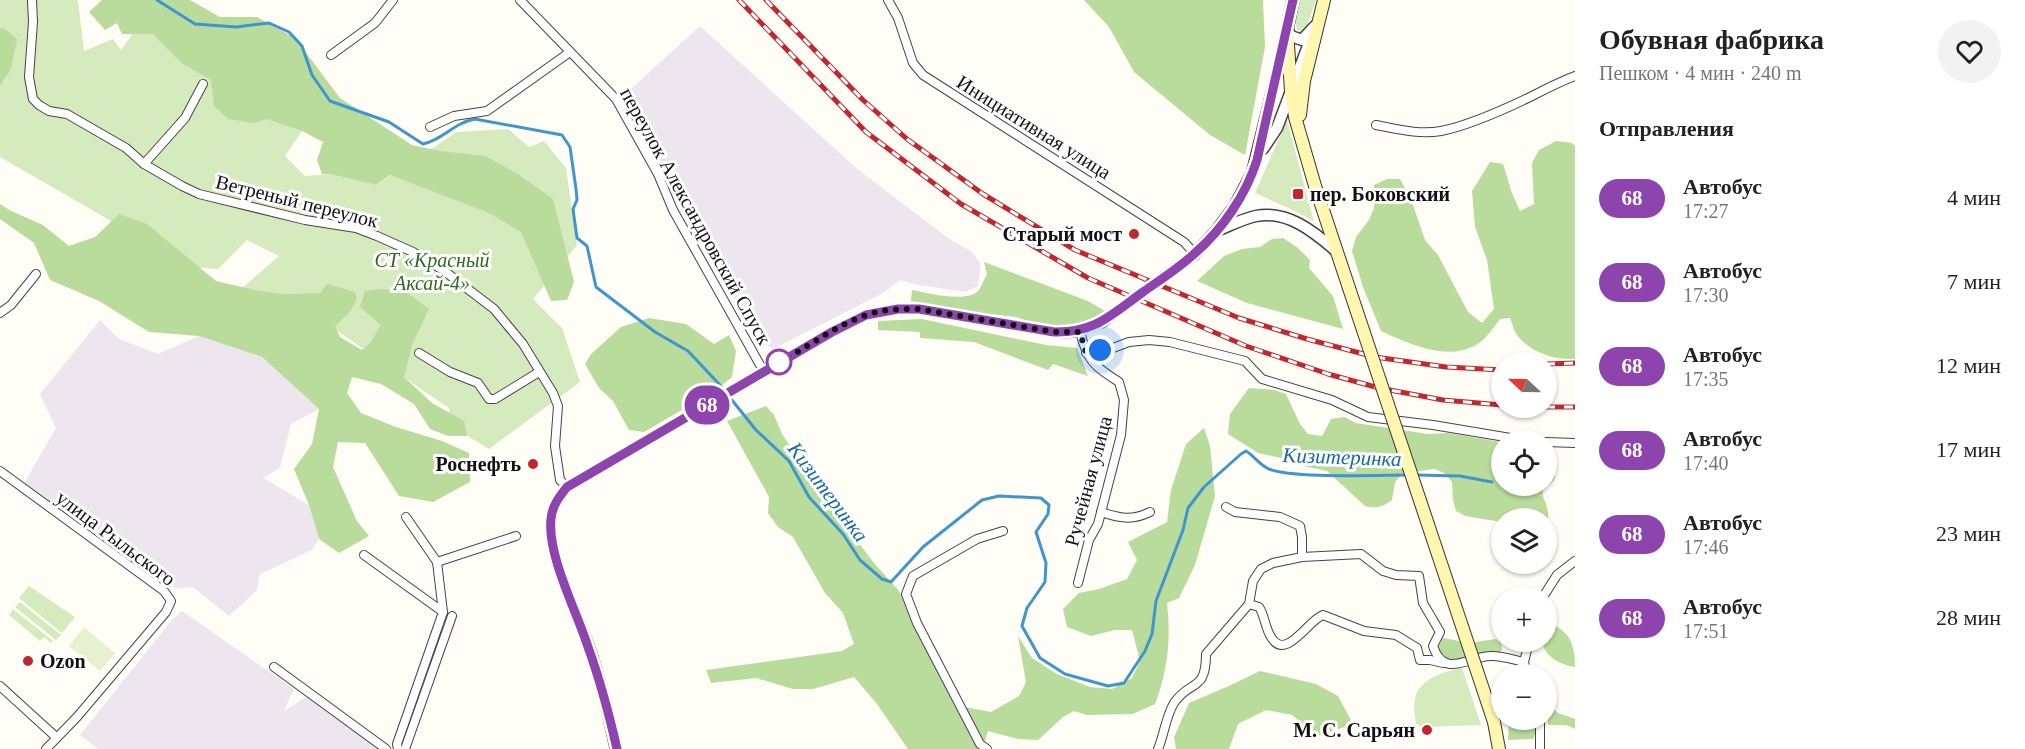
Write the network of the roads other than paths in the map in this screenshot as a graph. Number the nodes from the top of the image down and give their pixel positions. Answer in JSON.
{"nodes":[{"id":1,"x":32,"y":0,"type":"edge"},
{"id":2,"x":393,"y":0,"type":"edge"},
{"id":3,"x":520,"y":0,"type":"edge"},
{"id":4,"x":888,"y":0,"type":"edge"},
{"id":5,"x":1293,"y":0,"type":"edge"},
{"id":6,"x":1324,"y":0,"type":"edge"},
{"id":7,"x":1320,"y":13,"type":"junction"},
{"id":8,"x":1315,"y":26,"type":"junction"},
{"id":9,"x":1287,"y":29,"type":"junction"},
{"id":10,"x":570,"y":52,"type":"junction"},
{"id":11,"x":331,"y":54,"type":"dead end"},
{"id":12,"x":1575,"y":76,"type":"edge"},
{"id":13,"x":203,"y":84,"type":"dead end"},
{"id":14,"x":1291,"y":91,"type":"junction"},
{"id":15,"x":1376,"y":126,"type":"dead end"},
{"id":16,"x":430,"y":127,"type":"dead end"},
{"id":17,"x":1299,"y":128,"type":"junction"},
{"id":18,"x":1257,"y":160,"type":"junction"},
{"id":19,"x":144,"y":164,"type":"junction"},
{"id":20,"x":1216,"y":231,"type":"junction"},
{"id":21,"x":1335,"y":250,"type":"junction"},
{"id":22,"x":1195,"y":254,"type":"junction"},
{"id":23,"x":36,"y":274,"type":"dead end"},
{"id":24,"x":0,"y":313,"type":"edge"},
{"id":25,"x":1080,"y":332,"type":"junction"},
{"id":26,"x":420,"y":353,"type":"dead end"},
{"id":27,"x":1086,"y":353,"type":"junction"},
{"id":28,"x":539,"y":372,"type":"junction"},
{"id":29,"x":764,"y":372,"type":"junction"},
{"id":30,"x":1491,"y":435,"type":"edge"},
{"id":31,"x":1557,"y":442,"type":"edge"},
{"id":32,"x":1575,"y":443,"type":"edge"},
{"id":33,"x":0,"y":471,"type":"edge"},
{"id":34,"x":567,"y":487,"type":"junction"},
{"id":35,"x":1226,"y":507,"type":"dead end"},
{"id":36,"x":1101,"y":512,"type":"junction"},
{"id":37,"x":1150,"y":512,"type":"dead end"},
{"id":38,"x":406,"y":517,"type":"dead end"},
{"id":39,"x":1003,"y":531,"type":"dead end"},
{"id":40,"x":516,"y":536,"type":"dead end"},
{"id":41,"x":364,"y":555,"type":"dead end"},
{"id":42,"x":1302,"y":557,"type":"junction"},
{"id":43,"x":1575,"y":561,"type":"edge"},
{"id":44,"x":437,"y":562,"type":"junction"},
{"id":45,"x":1078,"y":583,"type":"dead end"},
{"id":46,"x":1550,"y":586,"type":"edge"},
{"id":47,"x":1249,"y":604,"type":"junction"},
{"id":48,"x":442,"y":612,"type":"junction"},
{"id":49,"x":452,"y":616,"type":"dead end"},
{"id":50,"x":1526,"y":652,"type":"edge"},
{"id":51,"x":1524,"y":662,"type":"joint"},
{"id":52,"x":1446,"y":664,"type":"junction"},
{"id":53,"x":274,"y":667,"type":"dead end"},
{"id":54,"x":0,"y":686,"type":"edge"},
{"id":55,"x":415,"y":707,"type":"junction"},
{"id":56,"x":1540,"y":730,"type":"edge"},
{"id":57,"x":56,"y":737,"type":"junction"},
{"id":58,"x":46,"y":749,"type":"edge"},
{"id":59,"x":386,"y":749,"type":"edge"},
{"id":60,"x":398,"y":749,"type":"edge"},
{"id":61,"x":405,"y":749,"type":"edge"},
{"id":62,"x":616,"y":749,"type":"edge"},
{"id":63,"x":987,"y":749,"type":"edge"},
{"id":64,"x":1158,"y":749,"type":"edge"},
{"id":65,"x":1498,"y":749,"type":"edge"},
{"id":66,"x":1540,"y":749,"type":"edge"}],
"edges":[{"from":1,"to":19,"type":"street","name":"Ветреный переулок"},
{"from":2,"to":11,"type":"street"},
{"from":3,"to":10,"type":"street","name":"переулок Александровский Спуск"},
{"from":4,"to":22,"type":"street","name":"Инициативная улица"},
{"from":5,"to":9,"type":"main road"},
{"from":6,"to":7,"type":"main road"},
{"from":7,"to":8,"type":"street"},
{"from":7,"to":17,"type":"main road"},
{"from":8,"to":9,"type":"street"},
{"from":8,"to":14,"type":"street"},
{"from":9,"to":14,"type":"main road"},
{"from":9,"to":18,"type":"street"},
{"from":10,"to":16,"type":"street"},
{"from":10,"to":29,"type":"street","name":"переулок Александровский Спуск"},
{"from":12,"to":15,"type":"street"},
{"from":13,"to":19,"type":"street"},
{"from":14,"to":17,"type":"main road"},
{"from":14,"to":18,"type":"street"},
{"from":17,"to":21,"type":"main road"},
{"from":18,"to":20,"type":"street"},
{"from":19,"to":28,"type":"street","name":"Ветреный переулок"},
{"from":20,"to":21,"type":"street"},
{"from":20,"to":22,"type":"street"},
{"from":21,"to":65,"type":"main road","bridge":true},
{"from":22,"to":25,"type":"street","bridge":true},
{"from":23,"to":24,"type":"street"},
{"from":25,"to":27,"type":"street","name":"Ручейная улица"},
{"from":25,"to":29,"type":"street"},
{"from":26,"to":28,"type":"street"},
{"from":27,"to":30,"type":"street"},
{"from":27,"to":36,"type":"street","name":"Ручейная улица"},
{"from":28,"to":34,"type":"street","name":"Ветреный переулок"},
{"from":29,"to":34,"type":"street"},
{"from":31,"to":32,"type":"street"},
{"from":33,"to":57,"type":"street","name":"улица Рыльского"},
{"from":34,"to":62,"type":"street"},
{"from":35,"to":42,"type":"street"},
{"from":36,"to":37,"type":"street"},
{"from":36,"to":45,"type":"street","name":"Ручейная улица"},
{"from":38,"to":44,"type":"street"},
{"from":39,"to":63,"type":"street"},
{"from":40,"to":44,"type":"street"},
{"from":41,"to":48,"type":"street"},
{"from":42,"to":47,"type":"street"},
{"from":42,"to":52,"type":"street"},
{"from":43,"to":46,"type":"street"},
{"from":44,"to":48,"type":"street"},
{"from":47,"to":52,"type":"street"},
{"from":47,"to":64,"type":"street"},
{"from":48,"to":55,"type":"street"},
{"from":49,"to":55,"type":"street"},
{"from":50,"to":51,"type":"street"},
{"from":51,"to":52,"type":"street"},
{"from":53,"to":59,"type":"street"},
{"from":54,"to":57,"type":"street"},
{"from":55,"to":60,"type":"street"},
{"from":55,"to":61,"type":"street"},
{"from":56,"to":66,"type":"street"},
{"from":57,"to":58,"type":"street","name":"улица Рыльского"}]}
